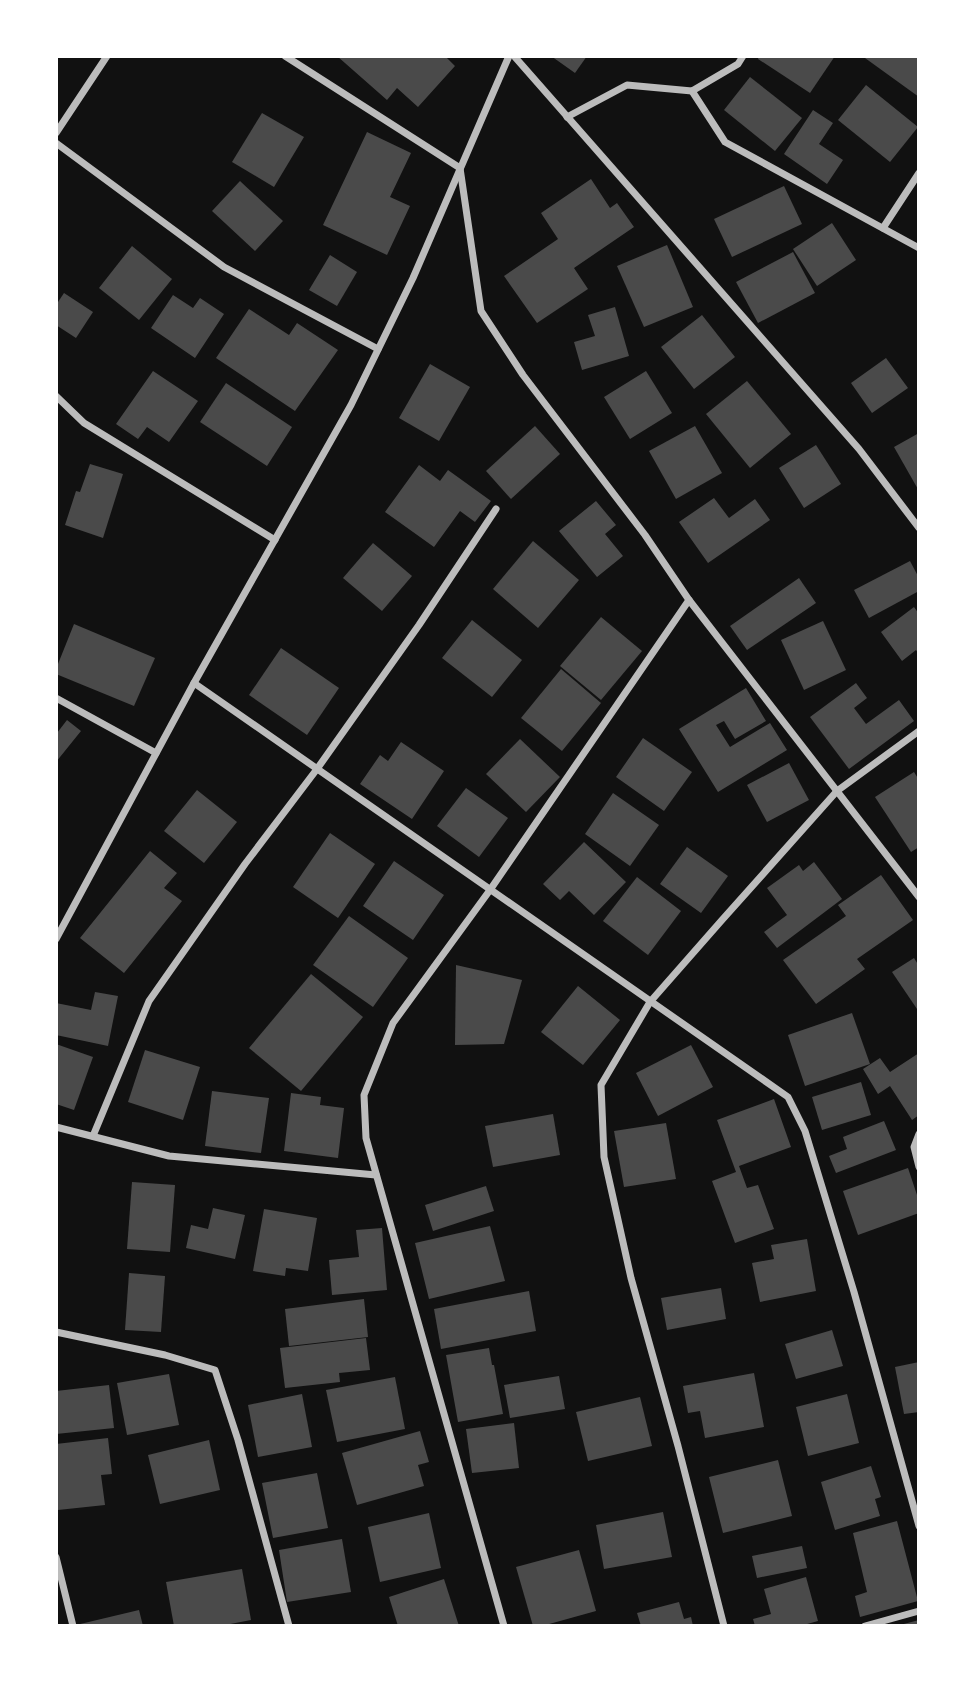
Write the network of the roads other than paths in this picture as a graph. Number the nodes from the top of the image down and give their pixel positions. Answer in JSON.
{"nodes":[{"id":1,"x":107,"y":56,"type":"edge"},
{"id":2,"x":285,"y":56,"type":"edge"},
{"id":3,"x":511,"y":56,"type":"edge"},
{"id":4,"x":743,"y":56,"type":"edge"},
{"id":5,"x":692,"y":91,"type":"junction"},
{"id":6,"x":566,"y":117,"type":"junction"},
{"id":7,"x":56,"y":133,"type":"edge"},
{"id":8,"x":56,"y":143,"type":"edge"},
{"id":9,"x":460,"y":168,"type":"junction"},
{"id":10,"x":919,"y":173,"type":"edge"},
{"id":11,"x":883,"y":228,"type":"junction"},
{"id":12,"x":919,"y":248,"type":"edge"},
{"id":13,"x":378,"y":349,"type":"junction"},
{"id":14,"x":56,"y":396,"type":"edge"},
{"id":15,"x":496,"y":509,"type":"dead end"},
{"id":16,"x":919,"y":528,"type":"edge"},
{"id":17,"x":275,"y":540,"type":"junction"},
{"id":18,"x":689,"y":600,"type":"junction"},
{"id":19,"x":194,"y":683,"type":"junction"},
{"id":20,"x":56,"y":698,"type":"edge"},
{"id":21,"x":919,"y":731,"type":"edge"},
{"id":22,"x":156,"y":753,"type":"junction"},
{"id":23,"x":317,"y":769,"type":"junction"},
{"id":24,"x":837,"y":791,"type":"junction"},
{"id":25,"x":490,"y":890,"type":"junction"},
{"id":26,"x":919,"y":897,"type":"edge"},
{"id":27,"x":56,"y":939,"type":"edge"},
{"id":28,"x":650,"y":1002,"type":"junction"},
{"id":29,"x":56,"y":1127,"type":"edge"},
{"id":30,"x":919,"y":1134,"type":"edge"},
{"id":31,"x":93,"y":1136,"type":"junction"},
{"id":32,"x":919,"y":1167,"type":"edge"},
{"id":33,"x":376,"y":1175,"type":"junction"},
{"id":34,"x":56,"y":1332,"type":"edge"},
{"id":35,"x":919,"y":1526,"type":"edge"},
{"id":36,"x":56,"y":1557,"type":"edge"},
{"id":37,"x":919,"y":1611,"type":"edge"},
{"id":38,"x":73,"y":1626,"type":"edge"},
{"id":39,"x":289,"y":1626,"type":"edge"},
{"id":40,"x":504,"y":1626,"type":"edge"},
{"id":41,"x":723,"y":1626,"type":"edge"},
{"id":42,"x":864,"y":1626,"type":"edge"}],
"edges":[{"from":1,"to":7,"type":"street"},
{"from":2,"to":9,"type":"street"},
{"from":3,"to":6,"type":"street"},
{"from":3,"to":9,"type":"street"},
{"from":4,"to":5,"type":"street"},
{"from":5,"to":6,"type":"street"},
{"from":5,"to":11,"type":"street"},
{"from":6,"to":16,"type":"street"},
{"from":8,"to":13,"type":"street"},
{"from":9,"to":13,"type":"street"},
{"from":9,"to":18,"type":"street"},
{"from":10,"to":11,"type":"street"},
{"from":11,"to":12,"type":"street"},
{"from":13,"to":17,"type":"street"},
{"from":14,"to":17,"type":"street"},
{"from":15,"to":23,"type":"street"},
{"from":17,"to":19,"type":"street"},
{"from":18,"to":24,"type":"street"},
{"from":18,"to":25,"type":"street"},
{"from":19,"to":22,"type":"street"},
{"from":19,"to":23,"type":"street"},
{"from":20,"to":22,"type":"street"},
{"from":21,"to":24,"type":"street"},
{"from":22,"to":27,"type":"street"},
{"from":23,"to":25,"type":"street"},
{"from":23,"to":31,"type":"street"},
{"from":24,"to":26,"type":"street"},
{"from":24,"to":28,"type":"street"},
{"from":25,"to":28,"type":"street"},
{"from":25,"to":33,"type":"street"},
{"from":28,"to":35,"type":"street"},
{"from":28,"to":41,"type":"street"},
{"from":29,"to":31,"type":"street"},
{"from":30,"to":32,"type":"street"},
{"from":31,"to":33,"type":"street"},
{"from":33,"to":40,"type":"street"},
{"from":34,"to":39,"type":"street"},
{"from":36,"to":38,"type":"street"},
{"from":37,"to":42,"type":"street"}]}
